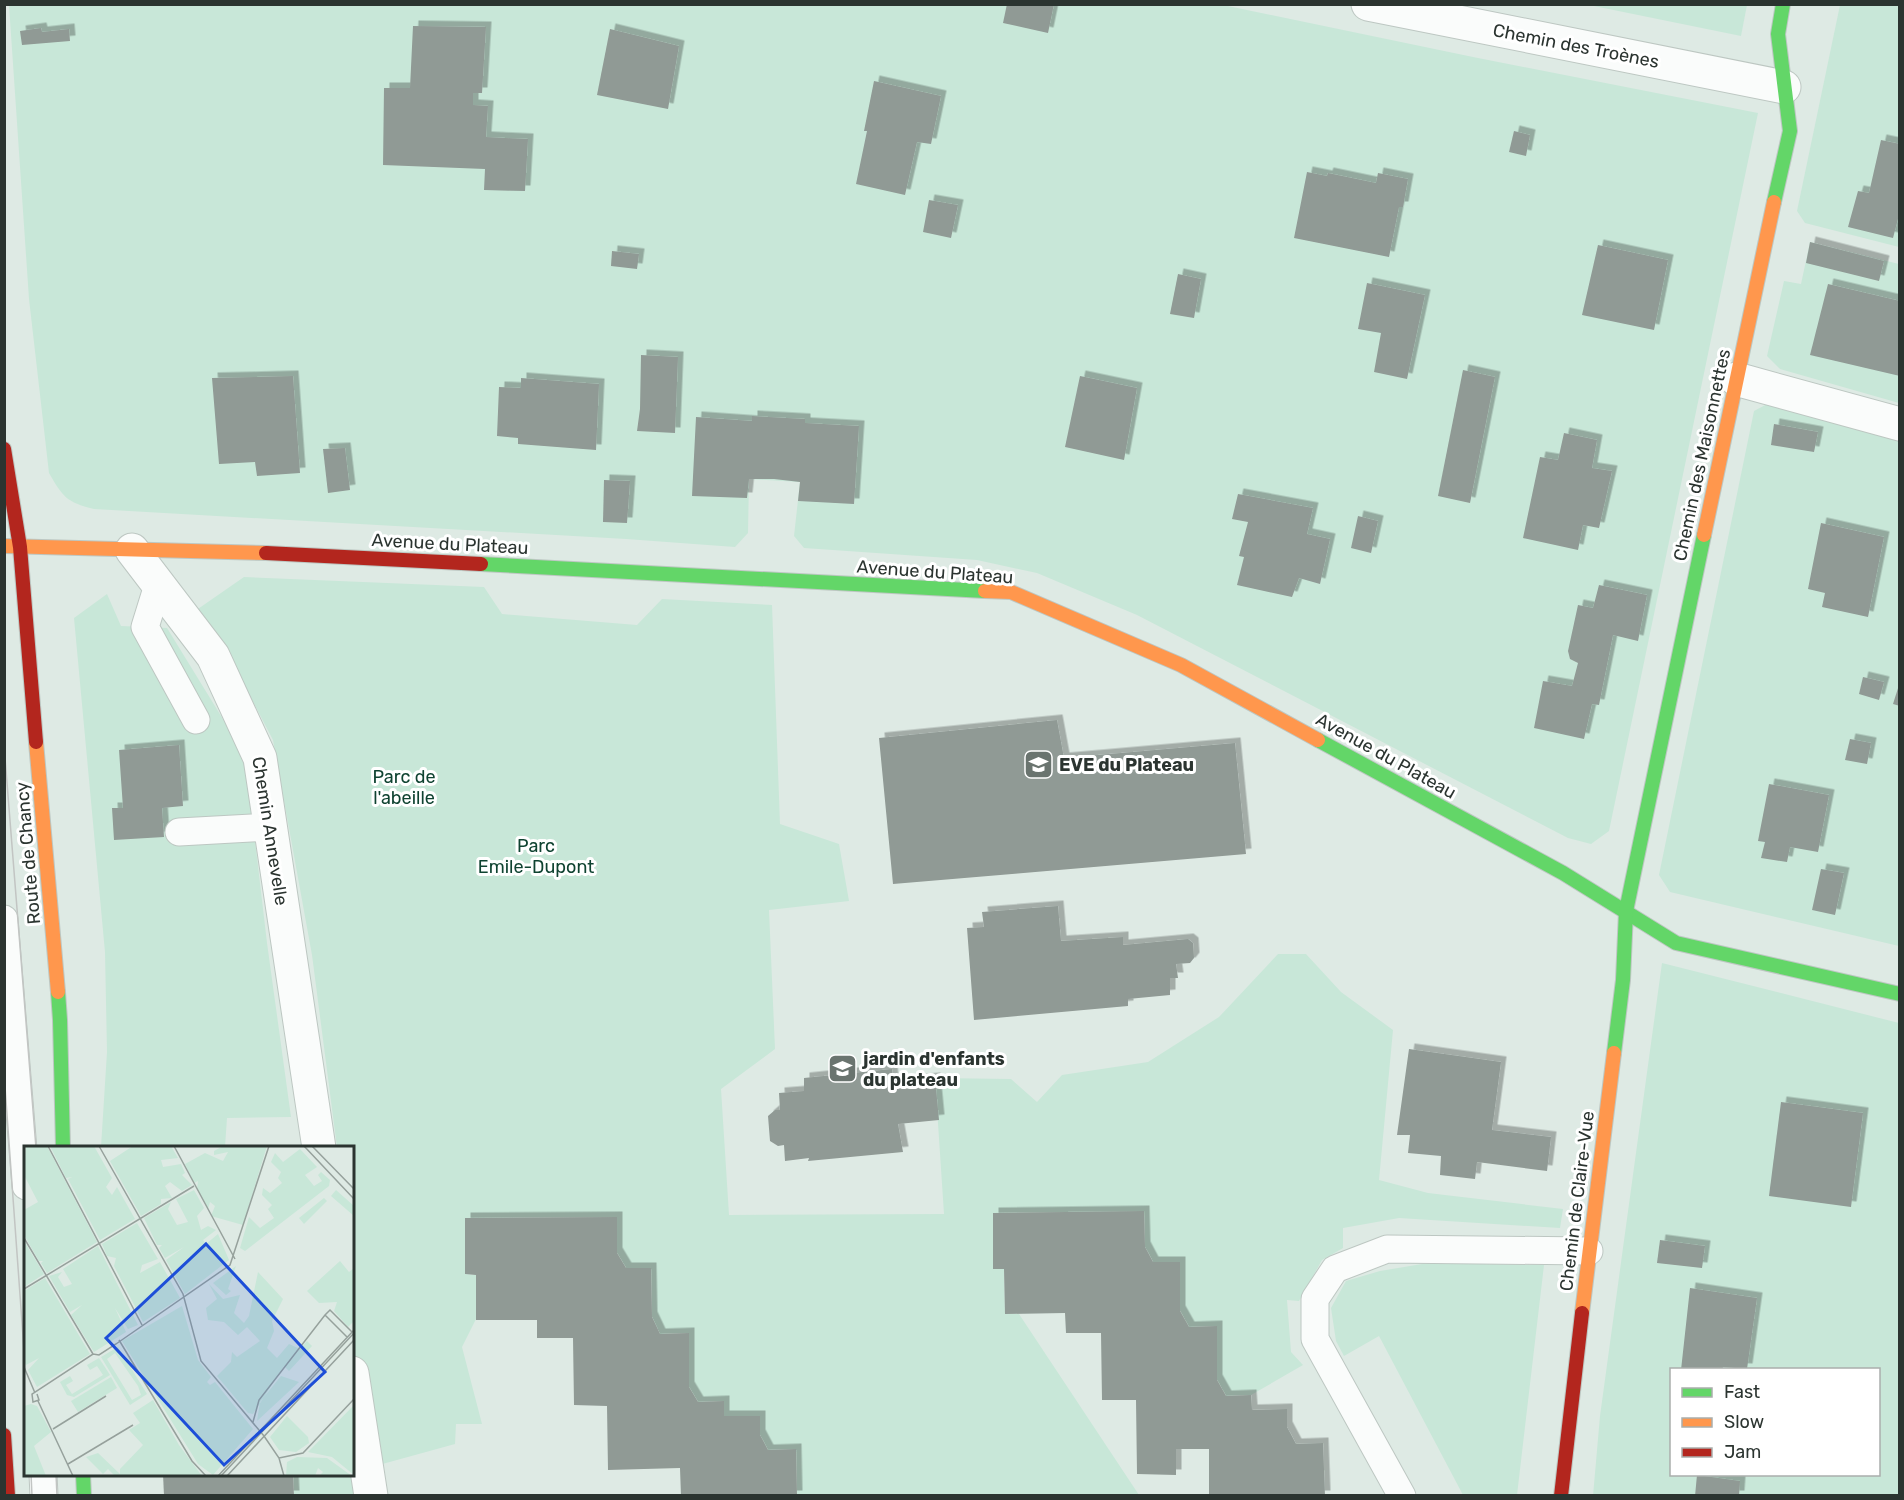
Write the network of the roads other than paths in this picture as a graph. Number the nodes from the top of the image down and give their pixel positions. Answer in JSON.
{"nodes":[{"id":1,"x":1368,"y":4,"type":"edge"},
{"id":2,"x":1783,"y":4,"type":"edge"},
{"id":3,"x":1784,"y":87,"type":"junction"},
{"id":4,"x":1736,"y":379,"type":"junction"},
{"id":5,"x":1899,"y":424,"type":"edge"},
{"id":6,"x":4,"y":449,"type":"edge"},
{"id":7,"x":4,"y":546,"type":"edge"},
{"id":8,"x":20,"y":547,"type":"junction"},
{"id":9,"x":132,"y":550,"type":"junction"},
{"id":10,"x":158,"y":585,"type":"junction"},
{"id":11,"x":196,"y":720,"type":"dead end"},
{"id":12,"x":270,"y":827,"type":"junction"},
{"id":13,"x":179,"y":832,"type":"dead end"},
{"id":14,"x":1626,"y":911,"type":"junction"},
{"id":15,"x":4,"y":919,"type":"edge"},
{"id":16,"x":1899,"y":994,"type":"edge"},
{"id":17,"x":63,"y":1146,"type":"edge"},
{"id":18,"x":319,"y":1146,"type":"edge"},
{"id":19,"x":24,"y":1162,"type":"edge"},
{"id":20,"x":1589,"y":1251,"type":"junction"},
{"id":21,"x":354,"y":1386,"type":"edge"},
{"id":22,"x":4,"y":1435,"type":"edge"},
{"id":23,"x":43,"y":1476,"type":"edge"},
{"id":24,"x":82,"y":1476,"type":"edge"},
{"id":25,"x":8,"y":1496,"type":"edge"},
{"id":26,"x":44,"y":1496,"type":"edge"},
{"id":27,"x":84,"y":1496,"type":"edge"},
{"id":28,"x":371,"y":1496,"type":"edge"},
{"id":29,"x":1402,"y":1496,"type":"edge"},
{"id":30,"x":1561,"y":1496,"type":"edge"}],
"edges":[{"from":1,"to":3,"type":"street","name":"Chemin des Troènes"},
{"from":2,"to":3,"type":"street","name":"Chemin des Maisonnettes"},
{"from":3,"to":4,"type":"street","name":"Chemin des Maisonnettes"},
{"from":4,"to":5,"type":"street"},
{"from":4,"to":14,"type":"street","name":"Chemin des Maisonnettes"},
{"from":6,"to":8,"type":"street","name":"Route de Chancy"},
{"from":7,"to":8,"type":"street","name":"Avenue du Plateau"},
{"from":8,"to":9,"type":"street","name":"Avenue du Plateau"},
{"from":8,"to":17,"type":"street","name":"Route de Chancy"},
{"from":9,"to":10,"type":"street","name":"Chemin Annevelle"},
{"from":9,"to":14,"type":"street","name":"Avenue du Plateau"},
{"from":10,"to":11,"type":"lane"},
{"from":10,"to":12,"type":"street","name":"Chemin Annevelle"},
{"from":12,"to":13,"type":"lane"},
{"from":12,"to":18,"type":"street","name":"Chemin Annevelle"},
{"from":14,"to":16,"type":"street","name":"Avenue du Plateau"},
{"from":14,"to":20,"type":"street","name":"Chemin de Claire-Vue"},
{"from":15,"to":19,"type":"lane"},
{"from":20,"to":29,"type":"lane"},
{"from":20,"to":30,"type":"street","name":"Chemin de Claire-Vue"},
{"from":21,"to":28,"type":"street"},
{"from":22,"to":25,"type":"street"},
{"from":23,"to":26,"type":"lane"},
{"from":24,"to":27,"type":"street"}]}
